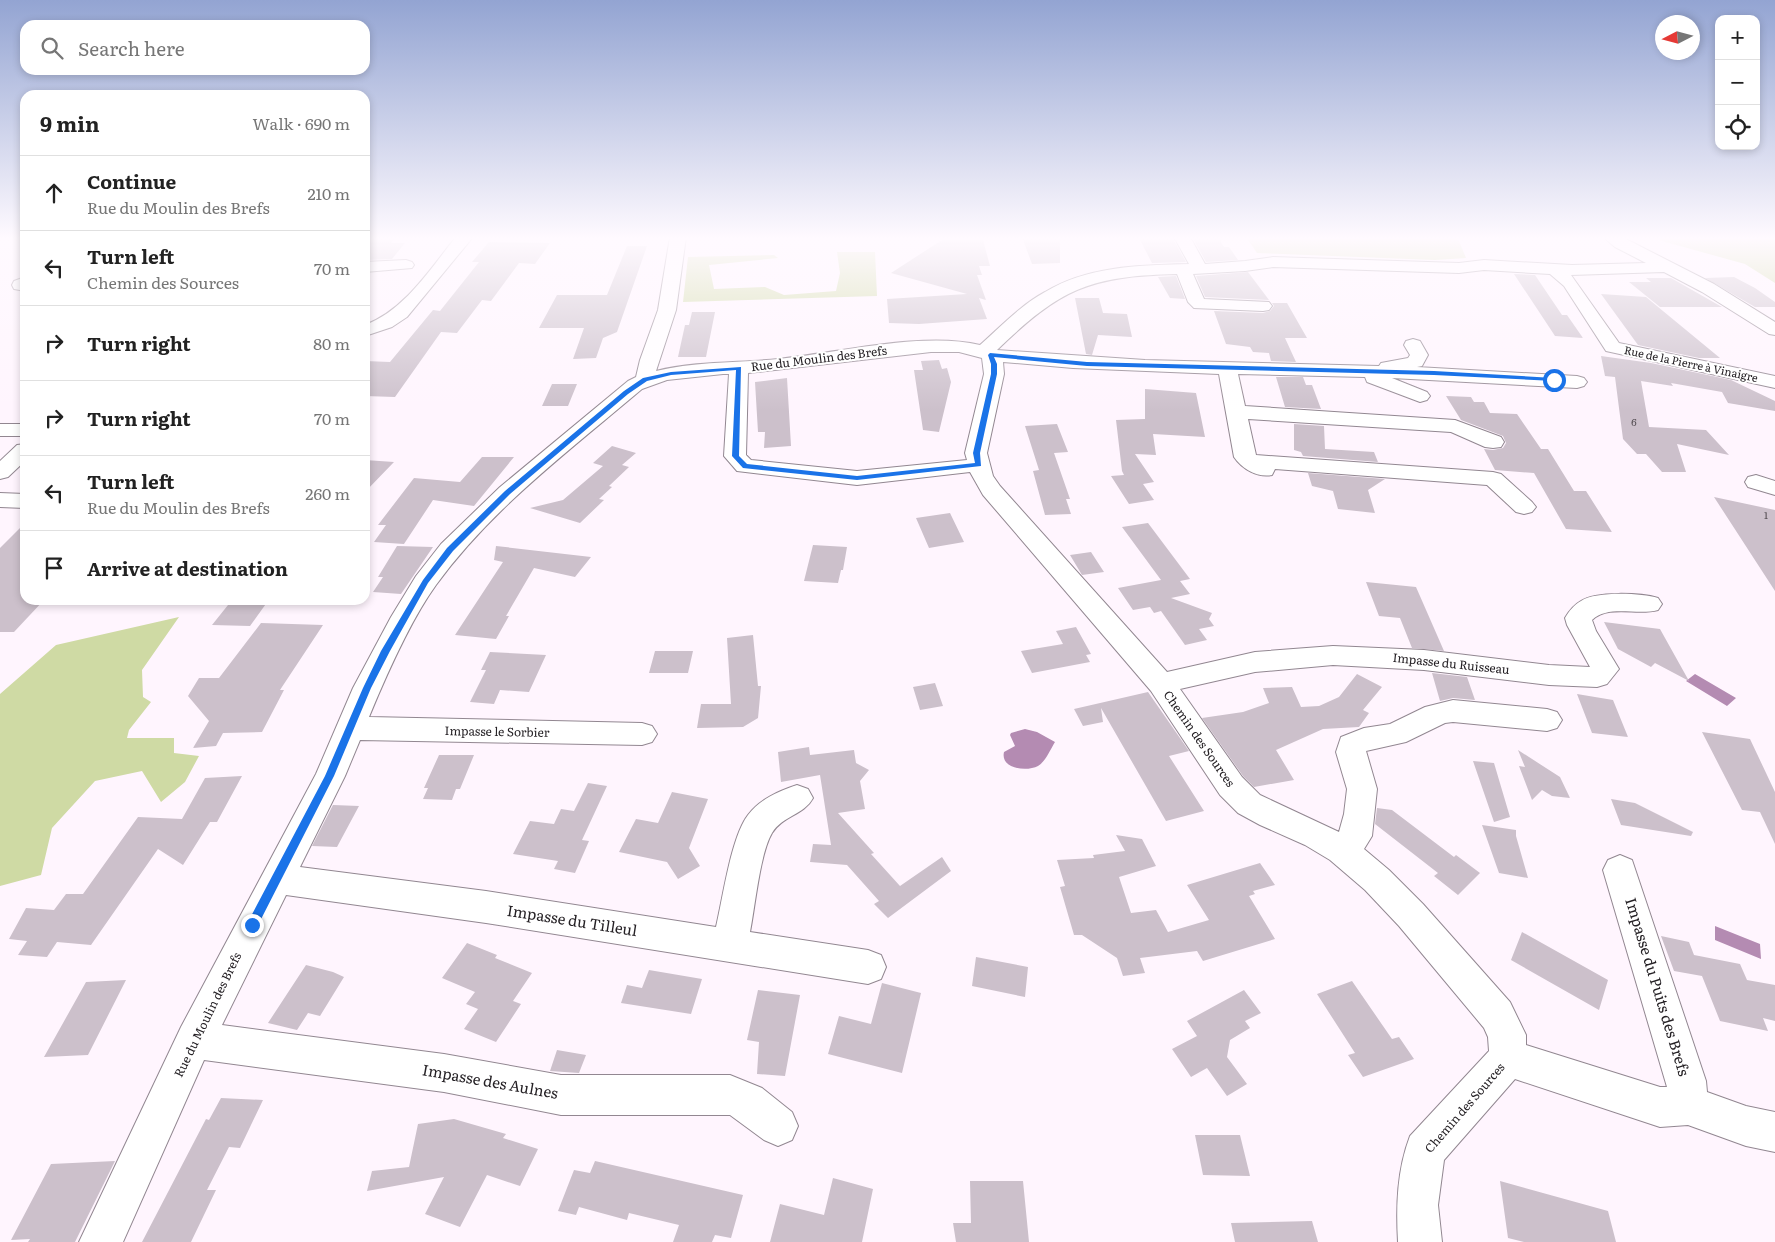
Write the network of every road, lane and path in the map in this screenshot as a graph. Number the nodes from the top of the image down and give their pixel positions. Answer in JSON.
{"nodes":[{"id":1,"x":417,"y":295,"type":"edge"},
{"id":2,"x":669,"y":295,"type":"edge"},
{"id":3,"x":1051,"y":295,"type":"edge"},
{"id":4,"x":1196,"y":295,"type":"edge"},
{"id":5,"x":1578,"y":295,"type":"edge"},
{"id":6,"x":1719,"y":295,"type":"edge"},
{"id":7,"x":1263,"y":306,"type":"dead end"},
{"id":8,"x":370,"y":329,"type":"edge"},
{"id":9,"x":1775,"y":330,"type":"edge"},
{"id":10,"x":1413,"y":345,"type":"dead end"},
{"id":11,"x":987,"y":353,"type":"junction"},
{"id":12,"x":1227,"y":367,"type":"junction"},
{"id":13,"x":739,"y":368,"type":"junction"},
{"id":14,"x":1361,"y":372,"type":"junction"},
{"id":15,"x":645,"y":379,"type":"junction"},
{"id":16,"x":1577,"y":382,"type":"dead end"},
{"id":17,"x":1775,"y":382,"type":"edge"},
{"id":18,"x":1420,"y":396,"type":"dead end"},
{"id":19,"x":1236,"y":412,"type":"junction"},
{"id":20,"x":0,"y":430,"type":"edge"},
{"id":21,"x":20,"y":430,"type":"edge"},
{"id":22,"x":1494,"y":442,"type":"dead end"},
{"id":23,"x":20,"y":454,"type":"edge"},
{"id":24,"x":853,"y":460,"type":"dead end"},
{"id":25,"x":1251,"y":461,"type":"junction"},
{"id":26,"x":979,"y":465,"type":"junction"},
{"id":27,"x":0,"y":472,"type":"edge"},
{"id":28,"x":1275,"y":478,"type":"dead end"},
{"id":29,"x":813,"y":491,"type":"dead end"},
{"id":30,"x":0,"y":500,"type":"edge"},
{"id":31,"x":20,"y":501,"type":"edge"},
{"id":32,"x":1524,"y":507,"type":"dead end"},
{"id":33,"x":1649,"y":604,"type":"dead end"},
{"id":34,"x":1161,"y":684,"type":"junction"},
{"id":35,"x":1547,"y":720,"type":"dead end"},
{"id":36,"x":351,"y":728,"type":"junction"},
{"id":37,"x":642,"y":734,"type":"dead end"},
{"id":38,"x":797,"y":798,"type":"dead end"},
{"id":39,"x":1342,"y":850,"type":"junction"},
{"id":40,"x":1620,"y":870,"type":"dead end"},
{"id":41,"x":276,"y":879,"type":"junction"},
{"id":42,"x":730,"y":946,"type":"junction"},
{"id":43,"x":868,"y":967,"type":"dead end"},
{"id":44,"x":194,"y":1040,"type":"junction"},
{"id":45,"x":1508,"y":1058,"type":"junction"},
{"id":46,"x":1688,"y":1105,"type":"junction"},
{"id":47,"x":778,"y":1126,"type":"dead end"},
{"id":48,"x":1775,"y":1132,"type":"edge"},
{"id":49,"x":101,"y":1242,"type":"edge"},
{"id":50,"x":1420,"y":1242,"type":"edge"}],
"edges":[{"from":1,"to":8,"type":"street"},
{"from":2,"to":15,"type":"street"},
{"from":3,"to":11,"type":"street"},
{"from":4,"to":7,"type":"street"},
{"from":5,"to":17,"type":"street","name":"Rue de la Pierre à Vinaigre"},
{"from":6,"to":9,"type":"street"},
{"from":10,"to":14,"type":"street"},
{"from":11,"to":12,"type":"street","name":"Rue du Moulin des Brefs"},
{"from":11,"to":13,"type":"street","name":"Rue du Moulin des Brefs"},
{"from":11,"to":26,"type":"street"},
{"from":12,"to":14,"type":"street","name":"Rue du Moulin des Brefs"},
{"from":12,"to":19,"type":"street"},
{"from":13,"to":15,"type":"street","name":"Rue du Moulin des Brefs"},
{"from":13,"to":26,"type":"street"},
{"from":14,"to":16,"type":"street","name":"Rue du Moulin des Brefs"},
{"from":14,"to":18,"type":"street"},
{"from":15,"to":36,"type":"street","name":"Rue du Moulin des Brefs"},
{"from":19,"to":22,"type":"street"},
{"from":19,"to":25,"type":"street"},
{"from":20,"to":21,"type":"street"},
{"from":23,"to":27,"type":"street"},
{"from":24,"to":26,"type":"street"},
{"from":25,"to":28,"type":"street"},
{"from":25,"to":32,"type":"street"},
{"from":26,"to":29,"type":"street"},
{"from":26,"to":34,"type":"street","name":"Chemin des Sources"},
{"from":30,"to":31,"type":"street"},
{"from":33,"to":34,"type":"street","name":"Impasse du Ruisseau"},
{"from":34,"to":39,"type":"street","name":"Chemin des Sources"},
{"from":35,"to":39,"type":"street"},
{"from":36,"to":37,"type":"street","name":"Impasse le Sorbier"},
{"from":36,"to":41,"type":"street","name":"Rue du Moulin des Brefs"},
{"from":38,"to":42,"type":"street"},
{"from":39,"to":45,"type":"street","name":"Chemin des Sources"},
{"from":40,"to":46,"type":"street","name":"Impasse du Puits des Brefs"},
{"from":41,"to":42,"type":"street","name":"Impasse du Tilleul"},
{"from":41,"to":44,"type":"street","name":"Rue du Moulin des Brefs"},
{"from":42,"to":43,"type":"street","name":"Impasse du Tilleul"},
{"from":44,"to":47,"type":"street","name":"Impasse des Aulnes"},
{"from":44,"to":49,"type":"street","name":"Rue du Moulin des Brefs"},
{"from":45,"to":46,"type":"street"},
{"from":45,"to":50,"type":"street","name":"Chemin des Sources"},
{"from":46,"to":48,"type":"street"}]}
